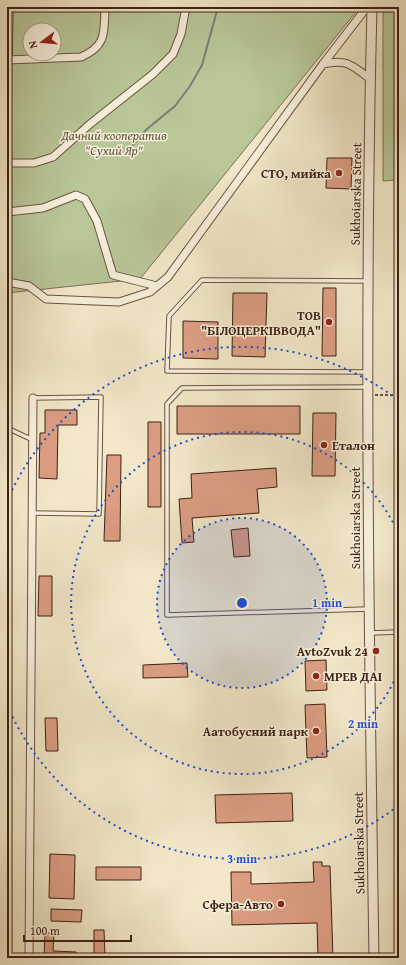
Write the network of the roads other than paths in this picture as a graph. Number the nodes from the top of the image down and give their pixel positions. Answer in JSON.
{"nodes":[{"id":1,"x":11,"y":7,"type":"edge"},
{"id":2,"x":105,"y":7,"type":"edge"},
{"id":3,"x":186,"y":7,"type":"edge"},
{"id":4,"x":366,"y":7,"type":"edge"},
{"id":5,"x":372,"y":7,"type":"edge"},
{"id":6,"x":8,"y":60,"type":"edge"},
{"id":7,"x":323,"y":64,"type":"junction"},
{"id":8,"x":370,"y":79,"type":"junction"},
{"id":9,"x":7,"y":163,"type":"edge"},
{"id":10,"x":7,"y":212,"type":"edge"},
{"id":11,"x":368,"y":281,"type":"junction"},
{"id":12,"x":7,"y":282,"type":"edge"},
{"id":13,"x":157,"y":286,"type":"junction"},
{"id":14,"x":369,"y":372,"type":"junction"},
{"id":15,"x":369,"y":391,"type":"junction"},
{"id":16,"x":33,"y":398,"type":"joint"},
{"id":17,"x":7,"y":428,"type":"edge"},
{"id":18,"x":33,"y":440,"type":"junction"},
{"id":19,"x":32,"y":513,"type":"junction"},
{"id":20,"x":368,"y":609,"type":"junction"},
{"id":21,"x":399,"y":632,"type":"edge"},
{"id":22,"x":369,"y":633,"type":"junction"},
{"id":23,"x":29,"y":958,"type":"edge"},
{"id":24,"x":374,"y":958,"type":"edge"}],
"edges":[{"from":1,"to":6,"type":"lane"},
{"from":2,"to":6,"type":"street"},
{"from":3,"to":9,"type":"street"},
{"from":4,"to":7,"type":"street"},
{"from":5,"to":8,"type":"street","name":"Sukhoiarska Street"},
{"from":7,"to":8,"type":"street"},
{"from":7,"to":13,"type":"street"},
{"from":8,"to":11,"type":"street","name":"Sukhoiarska Street"},
{"from":10,"to":13,"type":"street"},
{"from":11,"to":14,"type":"street","name":"Sukhoiarska Street"},
{"from":11,"to":14,"type":"lane"},
{"from":12,"to":13,"type":"street"},
{"from":14,"to":15,"type":"street","name":"Sukhoiarska Street"},
{"from":15,"to":20,"type":"street","name":"Sukhoiarska Street"},
{"from":15,"to":20,"type":"lane"},
{"from":16,"to":18,"type":"street"},
{"from":16,"to":19,"type":"lane"},
{"from":17,"to":18,"type":"lane"},
{"from":18,"to":19,"type":"street"},
{"from":19,"to":23,"type":"street"},
{"from":20,"to":22,"type":"street","name":"Sukhoiarska Street"},
{"from":21,"to":22,"type":"lane"},
{"from":22,"to":24,"type":"street","name":"Sukhoiarska Street"}]}
